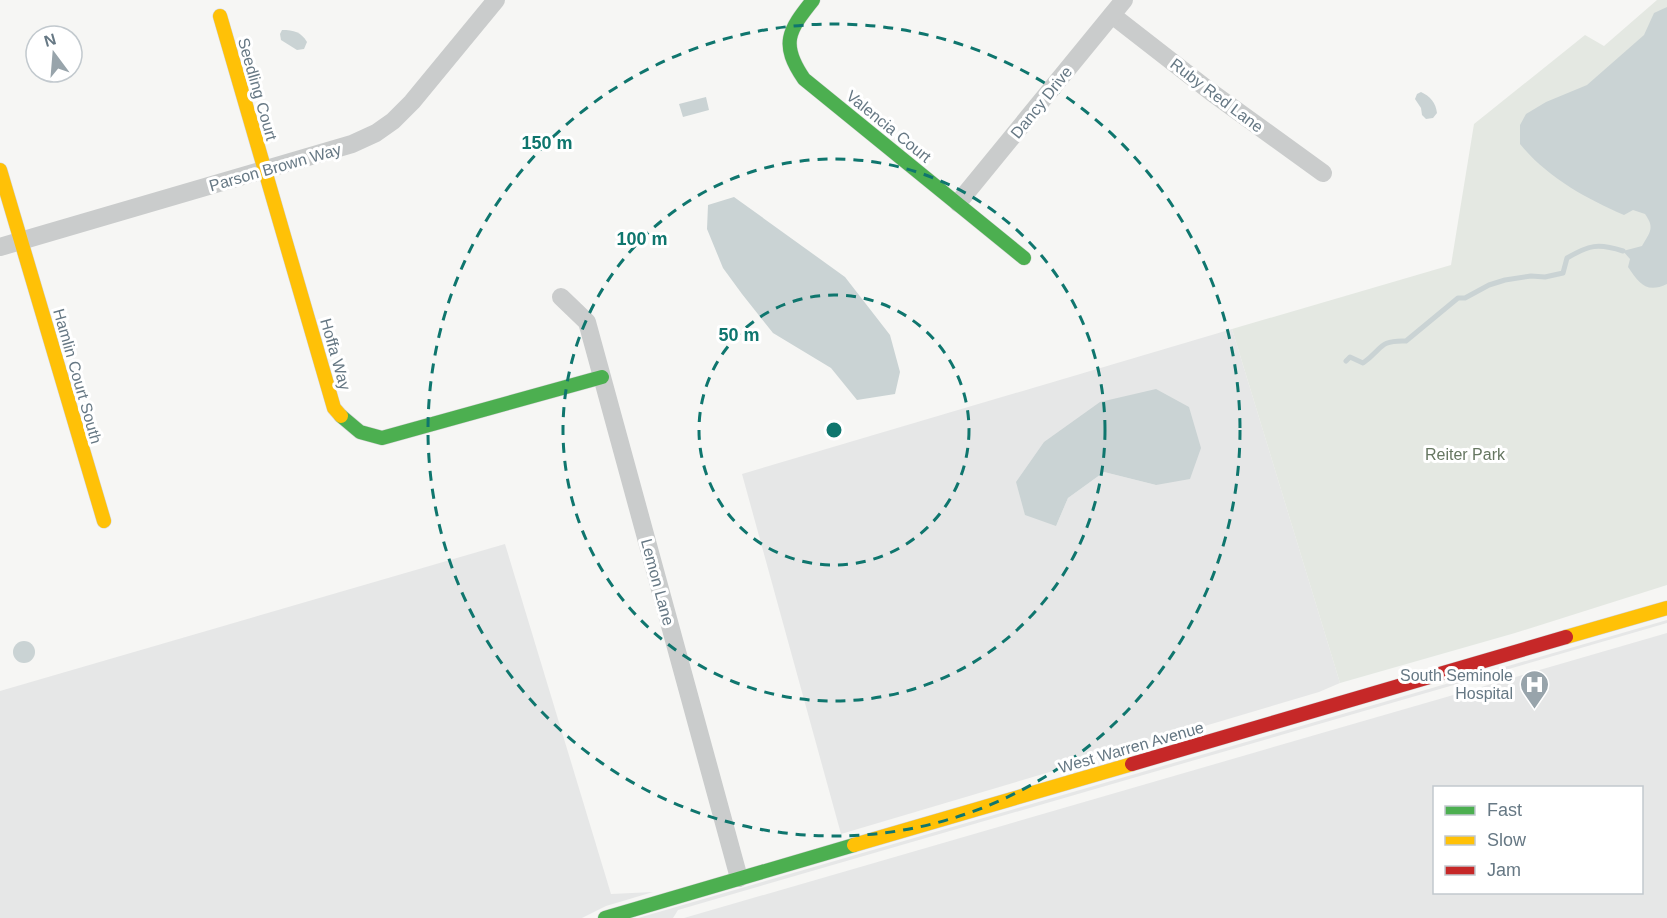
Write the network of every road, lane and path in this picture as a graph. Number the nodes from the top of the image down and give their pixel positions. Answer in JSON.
{"nodes":[{"id":1,"x":496,"y":0,"type":"edge"},
{"id":2,"x":813,"y":0,"type":"edge"},
{"id":3,"x":1124,"y":0,"type":"edge"},
{"id":4,"x":1112,"y":15,"type":"junction"},
{"id":5,"x":220,"y":16,"type":"dead end"},
{"id":6,"x":0,"y":170,"type":"edge"},
{"id":7,"x":265,"y":170,"type":"junction"},
{"id":8,"x":1323,"y":173,"type":"dead end"},
{"id":9,"x":958,"y":203,"type":"junction"},
{"id":10,"x":21,"y":241,"type":"junction"},
{"id":11,"x":0,"y":247,"type":"edge"},
{"id":12,"x":1024,"y":258,"type":"dead end"},
{"id":13,"x":561,"y":297,"type":"dead end"},
{"id":14,"x":602,"y":377,"type":"junction"},
{"id":15,"x":104,"y":521,"type":"dead end"},
{"id":16,"x":1667,"y":608,"type":"edge"},
{"id":17,"x":739,"y":878,"type":"junction"},
{"id":18,"x":605,"y":918,"type":"edge"}],
"edges":[{"from":1,"to":7,"type":"street","name":"Parson Brown Way"},
{"from":2,"to":9,"type":"street","name":"Valencia Court"},
{"from":3,"to":4,"type":"street","name":"Dancy Drive"},
{"from":4,"to":8,"type":"street","name":"Ruby Red Lane"},
{"from":4,"to":9,"type":"street","name":"Dancy Drive"},
{"from":5,"to":7,"type":"street","name":"Seedling Court"},
{"from":6,"to":10,"type":"street","name":"Hamlin Court South"},
{"from":7,"to":10,"type":"street","name":"Parson Brown Way"},
{"from":7,"to":14,"type":"street","name":"Hoffa Way"},
{"from":9,"to":12,"type":"street","name":"Valencia Court"},
{"from":10,"to":11,"type":"street","name":"Parson Brown Way"},
{"from":10,"to":15,"type":"street","name":"Hamlin Court South"},
{"from":13,"to":14,"type":"street","name":"Lemon Lane"},
{"from":14,"to":17,"type":"street","name":"Lemon Lane"},
{"from":16,"to":17,"type":"street","name":"West Warren Avenue"},
{"from":17,"to":18,"type":"street","name":"West Warren Avenue"}]}
